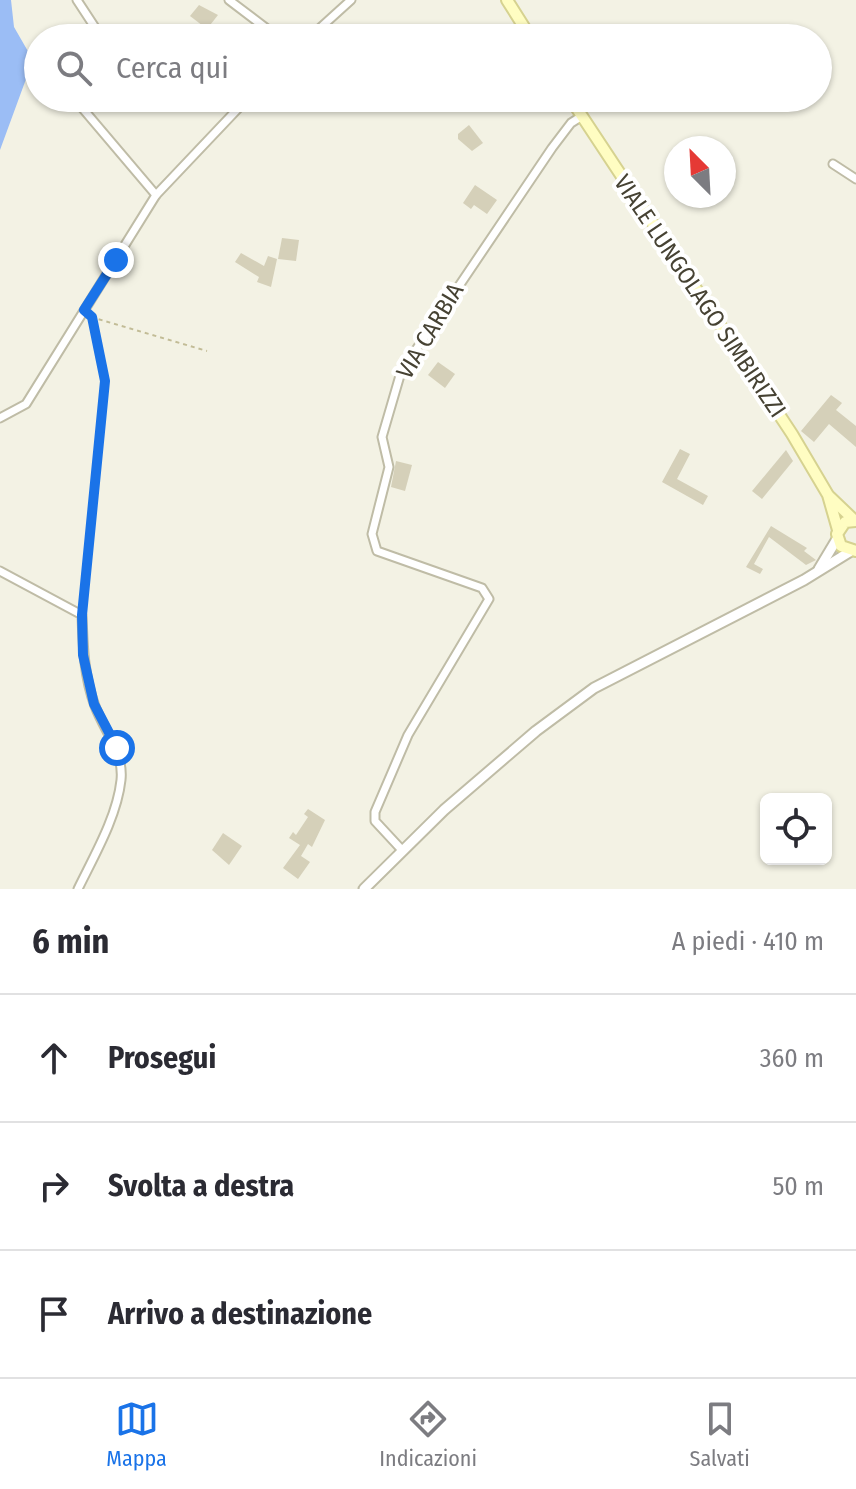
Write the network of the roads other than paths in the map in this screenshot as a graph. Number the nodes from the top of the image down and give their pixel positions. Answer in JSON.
{"nodes":[{"id":1,"x":77,"y":0,"type":"edge"},
{"id":2,"x":229,"y":0,"type":"edge"},
{"id":3,"x":351,"y":0,"type":"edge"},
{"id":4,"x":507,"y":0,"type":"edge"},
{"id":5,"x":93,"y":24,"type":"edge"},
{"id":6,"x":261,"y":24,"type":"edge"},
{"id":7,"x":324,"y":24,"type":"edge"},
{"id":8,"x":522,"y":24,"type":"edge"},
{"id":9,"x":86,"y":112,"type":"edge"},
{"id":10,"x":235,"y":112,"type":"edge"},
{"id":11,"x":579,"y":112,"type":"edge"},
{"id":12,"x":582,"y":116,"type":"junction"},
{"id":13,"x":833,"y":164,"type":"dead end"},
{"id":14,"x":856,"y":179,"type":"edge"},
{"id":15,"x":156,"y":195,"type":"junction"},
{"id":16,"x":0,"y":418,"type":"edge"},
{"id":17,"x":828,"y":495,"type":"junction"},
{"id":18,"x":856,"y":521,"type":"edge"},
{"id":19,"x":838,"y":534,"type":"junction"},
{"id":20,"x":854,"y":553,"type":"edge"},
{"id":21,"x":0,"y":571,"type":"edge"},
{"id":22,"x":817,"y":571,"type":"junction"},
{"id":23,"x":401,"y":849,"type":"junction"},
{"id":24,"x":78,"y":889,"type":"edge"},
{"id":25,"x":364,"y":889,"type":"edge"}],
"edges":[{"from":1,"to":5,"type":"street"},
{"from":2,"to":6,"type":"street"},
{"from":3,"to":7,"type":"street"},
{"from":4,"to":8,"type":"main road"},
{"from":9,"to":15,"type":"street"},
{"from":10,"to":15,"type":"street"},
{"from":11,"to":12,"type":"main road","name":"VIALE LUNGOLAGO SIMBIRIZZI"},
{"from":12,"to":17,"type":"main road","name":"VIALE LUNGOLAGO SIMBIRIZZI"},
{"from":12,"to":23,"type":"street","name":"VIA CARBIA"},
{"from":13,"to":14,"type":"street"},
{"from":15,"to":16,"type":"street"},
{"from":17,"to":18,"type":"main road","name":"VIALE LUNGOLAGO SIMBIRIZZI"},
{"from":17,"to":19,"type":"main road","name":"VIALE LUNGOLAGO SIMBIRIZZI"},
{"from":18,"to":19,"type":"main road"},
{"from":19,"to":20,"type":"main road"},
{"from":19,"to":22,"type":"street"},
{"from":20,"to":22,"type":"street"},
{"from":21,"to":24,"type":"street"},
{"from":22,"to":23,"type":"street"},
{"from":23,"to":25,"type":"street"}]}
